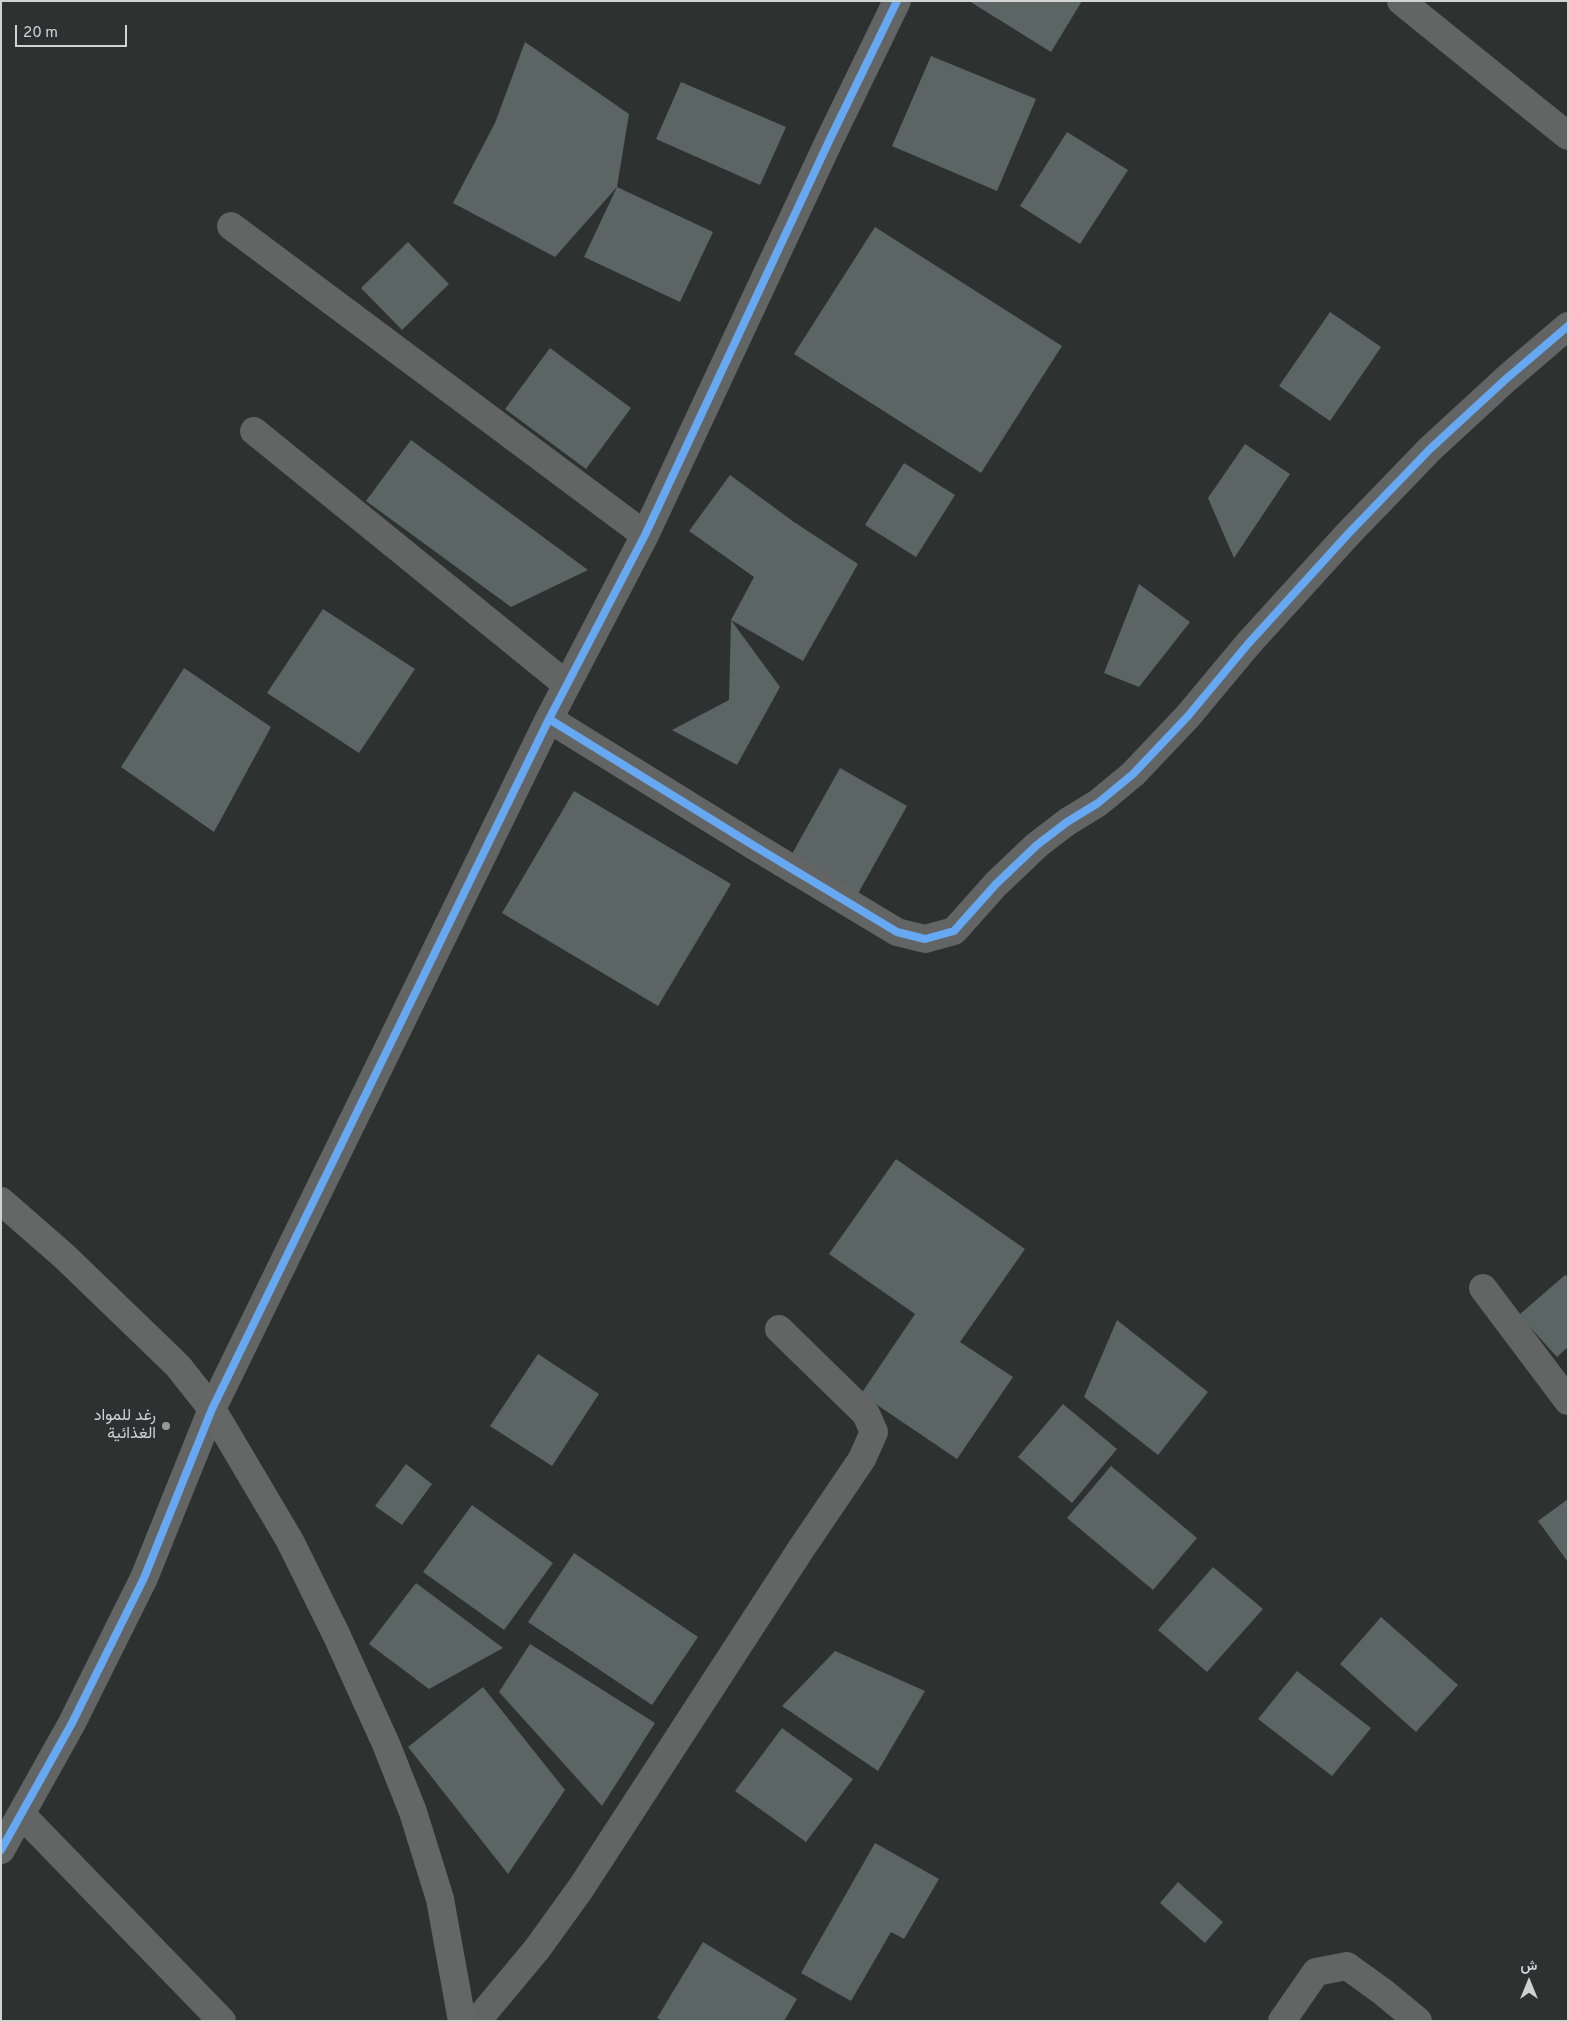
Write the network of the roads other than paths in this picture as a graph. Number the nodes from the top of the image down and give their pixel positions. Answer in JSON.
{"nodes":[{"id":1,"x":897,"y":1,"type":"edge"},
{"id":2,"x":1401,"y":1,"type":"edge"},
{"id":3,"x":1568,"y":136,"type":"edge"},
{"id":4,"x":231,"y":226,"type":"dead end"},
{"id":5,"x":1568,"y":326,"type":"edge"},
{"id":6,"x":254,"y":431,"type":"dead end"},
{"id":7,"x":645,"y":535,"type":"junction"},
{"id":8,"x":567,"y":684,"type":"junction"},
{"id":9,"x":549,"y":719,"type":"junction"},
{"id":10,"x":1,"y":1200,"type":"edge"},
{"id":11,"x":1483,"y":1288,"type":"dead end"},
{"id":12,"x":779,"y":1328,"type":"dead end"},
{"id":13,"x":1568,"y":1401,"type":"edge"},
{"id":14,"x":212,"y":1409,"type":"junction"},
{"id":15,"x":21,"y":1814,"type":"junction"},
{"id":16,"x":1,"y":1850,"type":"edge"},
{"id":17,"x":222,"y":2021,"type":"edge"},
{"id":18,"x":462,"y":2021,"type":"edge"},
{"id":19,"x":477,"y":2021,"type":"edge"},
{"id":20,"x":1282,"y":2021,"type":"edge"},
{"id":21,"x":1418,"y":2021,"type":"edge"}],
"edges":[{"from":1,"to":7,"type":"street"},
{"from":2,"to":3,"type":"street"},
{"from":4,"to":7,"type":"street"},
{"from":5,"to":9,"type":"street"},
{"from":6,"to":8,"type":"street"},
{"from":7,"to":8,"type":"street"},
{"from":8,"to":9,"type":"street"},
{"from":9,"to":14,"type":"street"},
{"from":10,"to":14,"type":"street"},
{"from":11,"to":13,"type":"street"},
{"from":12,"to":19,"type":"street"},
{"from":14,"to":15,"type":"street"},
{"from":14,"to":18,"type":"street"},
{"from":15,"to":16,"type":"street"},
{"from":15,"to":17,"type":"street"},
{"from":20,"to":21,"type":"street"}]}
